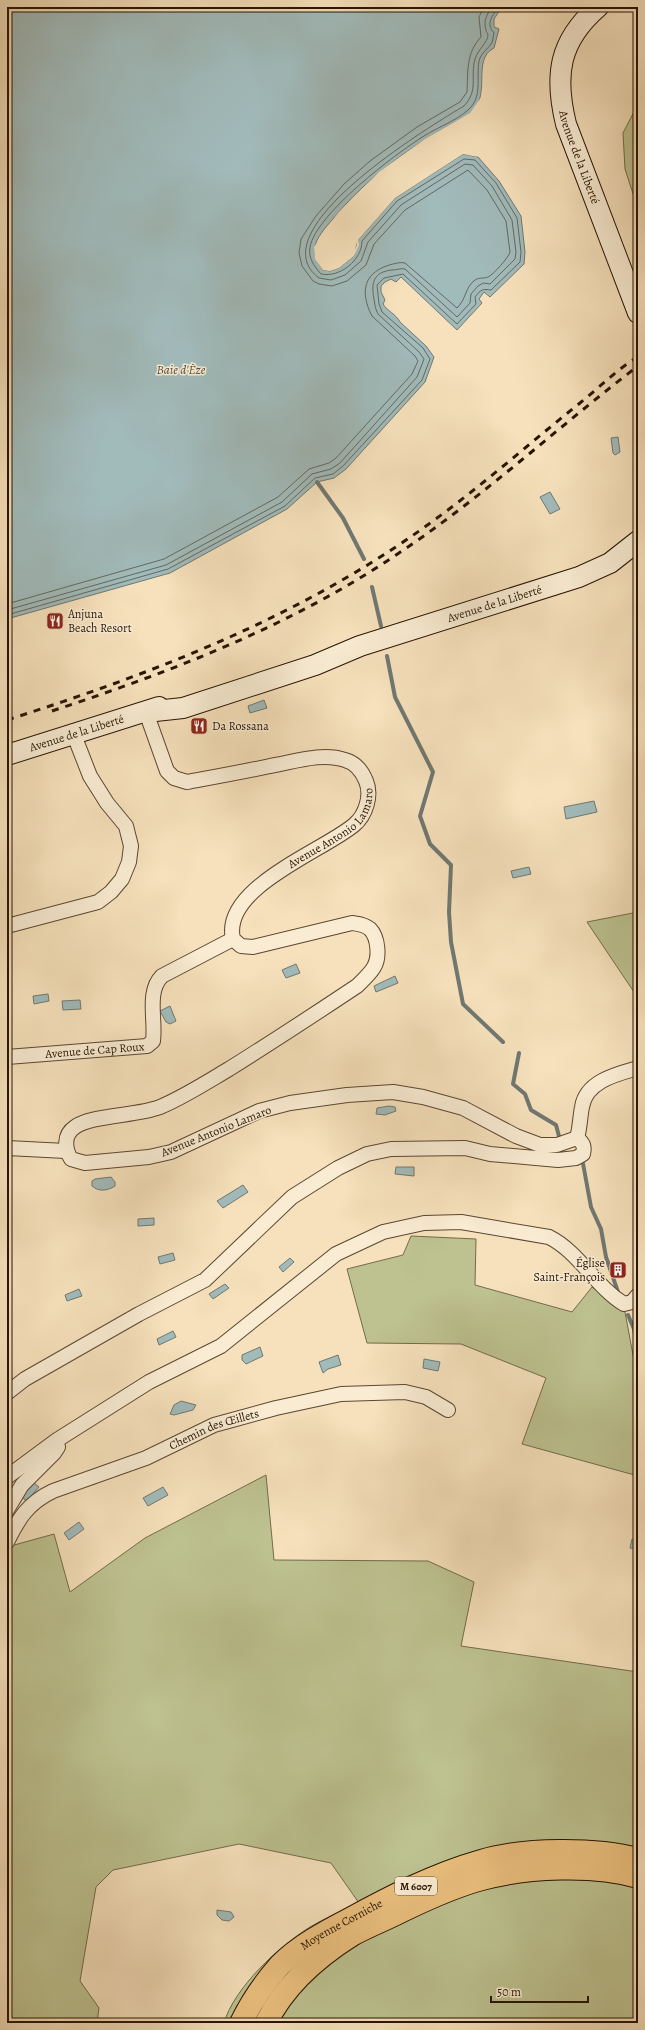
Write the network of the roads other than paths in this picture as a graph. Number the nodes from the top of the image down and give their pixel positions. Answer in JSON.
{"nodes":[{"id":1,"x":598,"y":7,"type":"edge"},
{"id":2,"x":638,"y":313,"type":"edge"},
{"id":3,"x":638,"y":541,"type":"edge"},
{"id":4,"x":146,"y":712,"type":"junction"},
{"id":5,"x":74,"y":735,"type":"junction"},
{"id":6,"x":7,"y":755,"type":"edge"},
{"id":7,"x":7,"y":926,"type":"edge"},
{"id":8,"x":232,"y":939,"type":"junction"},
{"id":9,"x":7,"y":1057,"type":"edge"},
{"id":10,"x":638,"y":1068,"type":"edge"},
{"id":11,"x":577,"y":1138,"type":"junction"},
{"id":12,"x":7,"y":1148,"type":"edge"},
{"id":13,"x":66,"y":1151,"type":"junction"},
{"id":14,"x":638,"y":1295,"type":"edge"},
{"id":15,"x":7,"y":1378,"type":"edge"},
{"id":16,"x":25,"y":1379,"type":"junction"},
{"id":17,"x":7,"y":1393,"type":"edge"},
{"id":18,"x":448,"y":1410,"type":"dead end"},
{"id":19,"x":57,"y":1440,"type":"junction"},
{"id":20,"x":7,"y":1477,"type":"edge"},
{"id":21,"x":7,"y":1510,"type":"edge"},
{"id":22,"x":7,"y":1542,"type":"edge"},
{"id":23,"x":638,"y":1859,"type":"edge"},
{"id":24,"x":638,"y":1877,"type":"edge"},
{"id":25,"x":353,"y":1935,"type":"junction"},
{"id":26,"x":241,"y":2023,"type":"edge"},
{"id":27,"x":254,"y":2023,"type":"edge"},
{"id":28,"x":266,"y":2023,"type":"edge"}],
"edges":[{"from":1,"to":2,"type":"main road","name":"Avenue de la Liberté"},
{"from":3,"to":4,"type":"main road","name":"Avenue de la Liberté"},
{"from":4,"to":5,"type":"main road","name":"Avenue de la Liberté"},
{"from":4,"to":8,"type":"street","name":"Avenue Antonio Lamaro"},
{"from":5,"to":6,"type":"main road","name":"Avenue de la Liberté"},
{"from":5,"to":7,"type":"street"},
{"from":8,"to":9,"type":"street","name":"Avenue de Cap Roux"},
{"from":8,"to":13,"type":"street"},
{"from":10,"to":11,"type":"street"},
{"from":11,"to":13,"type":"street","name":"Avenue Antonio Lamaro"},
{"from":11,"to":16,"type":"street"},
{"from":12,"to":13,"type":"street"},
{"from":14,"to":19,"type":"street"},
{"from":15,"to":16,"type":"street"},
{"from":16,"to":17,"type":"street"},
{"from":18,"to":22,"type":"street","name":"Chemin des Œillets"},
{"from":19,"to":20,"type":"street"},
{"from":19,"to":21,"type":"street"},
{"from":23,"to":26,"type":"main road","name":"Moyenne Corniche","number":"M 6007"},
{"from":24,"to":25,"type":"main road","name":"Moyenne Corniche","number":"M 6007"},
{"from":25,"to":27,"type":"main road"},
{"from":25,"to":28,"type":"main road","name":"Moyenne Corniche","number":"M 6007"}]}
